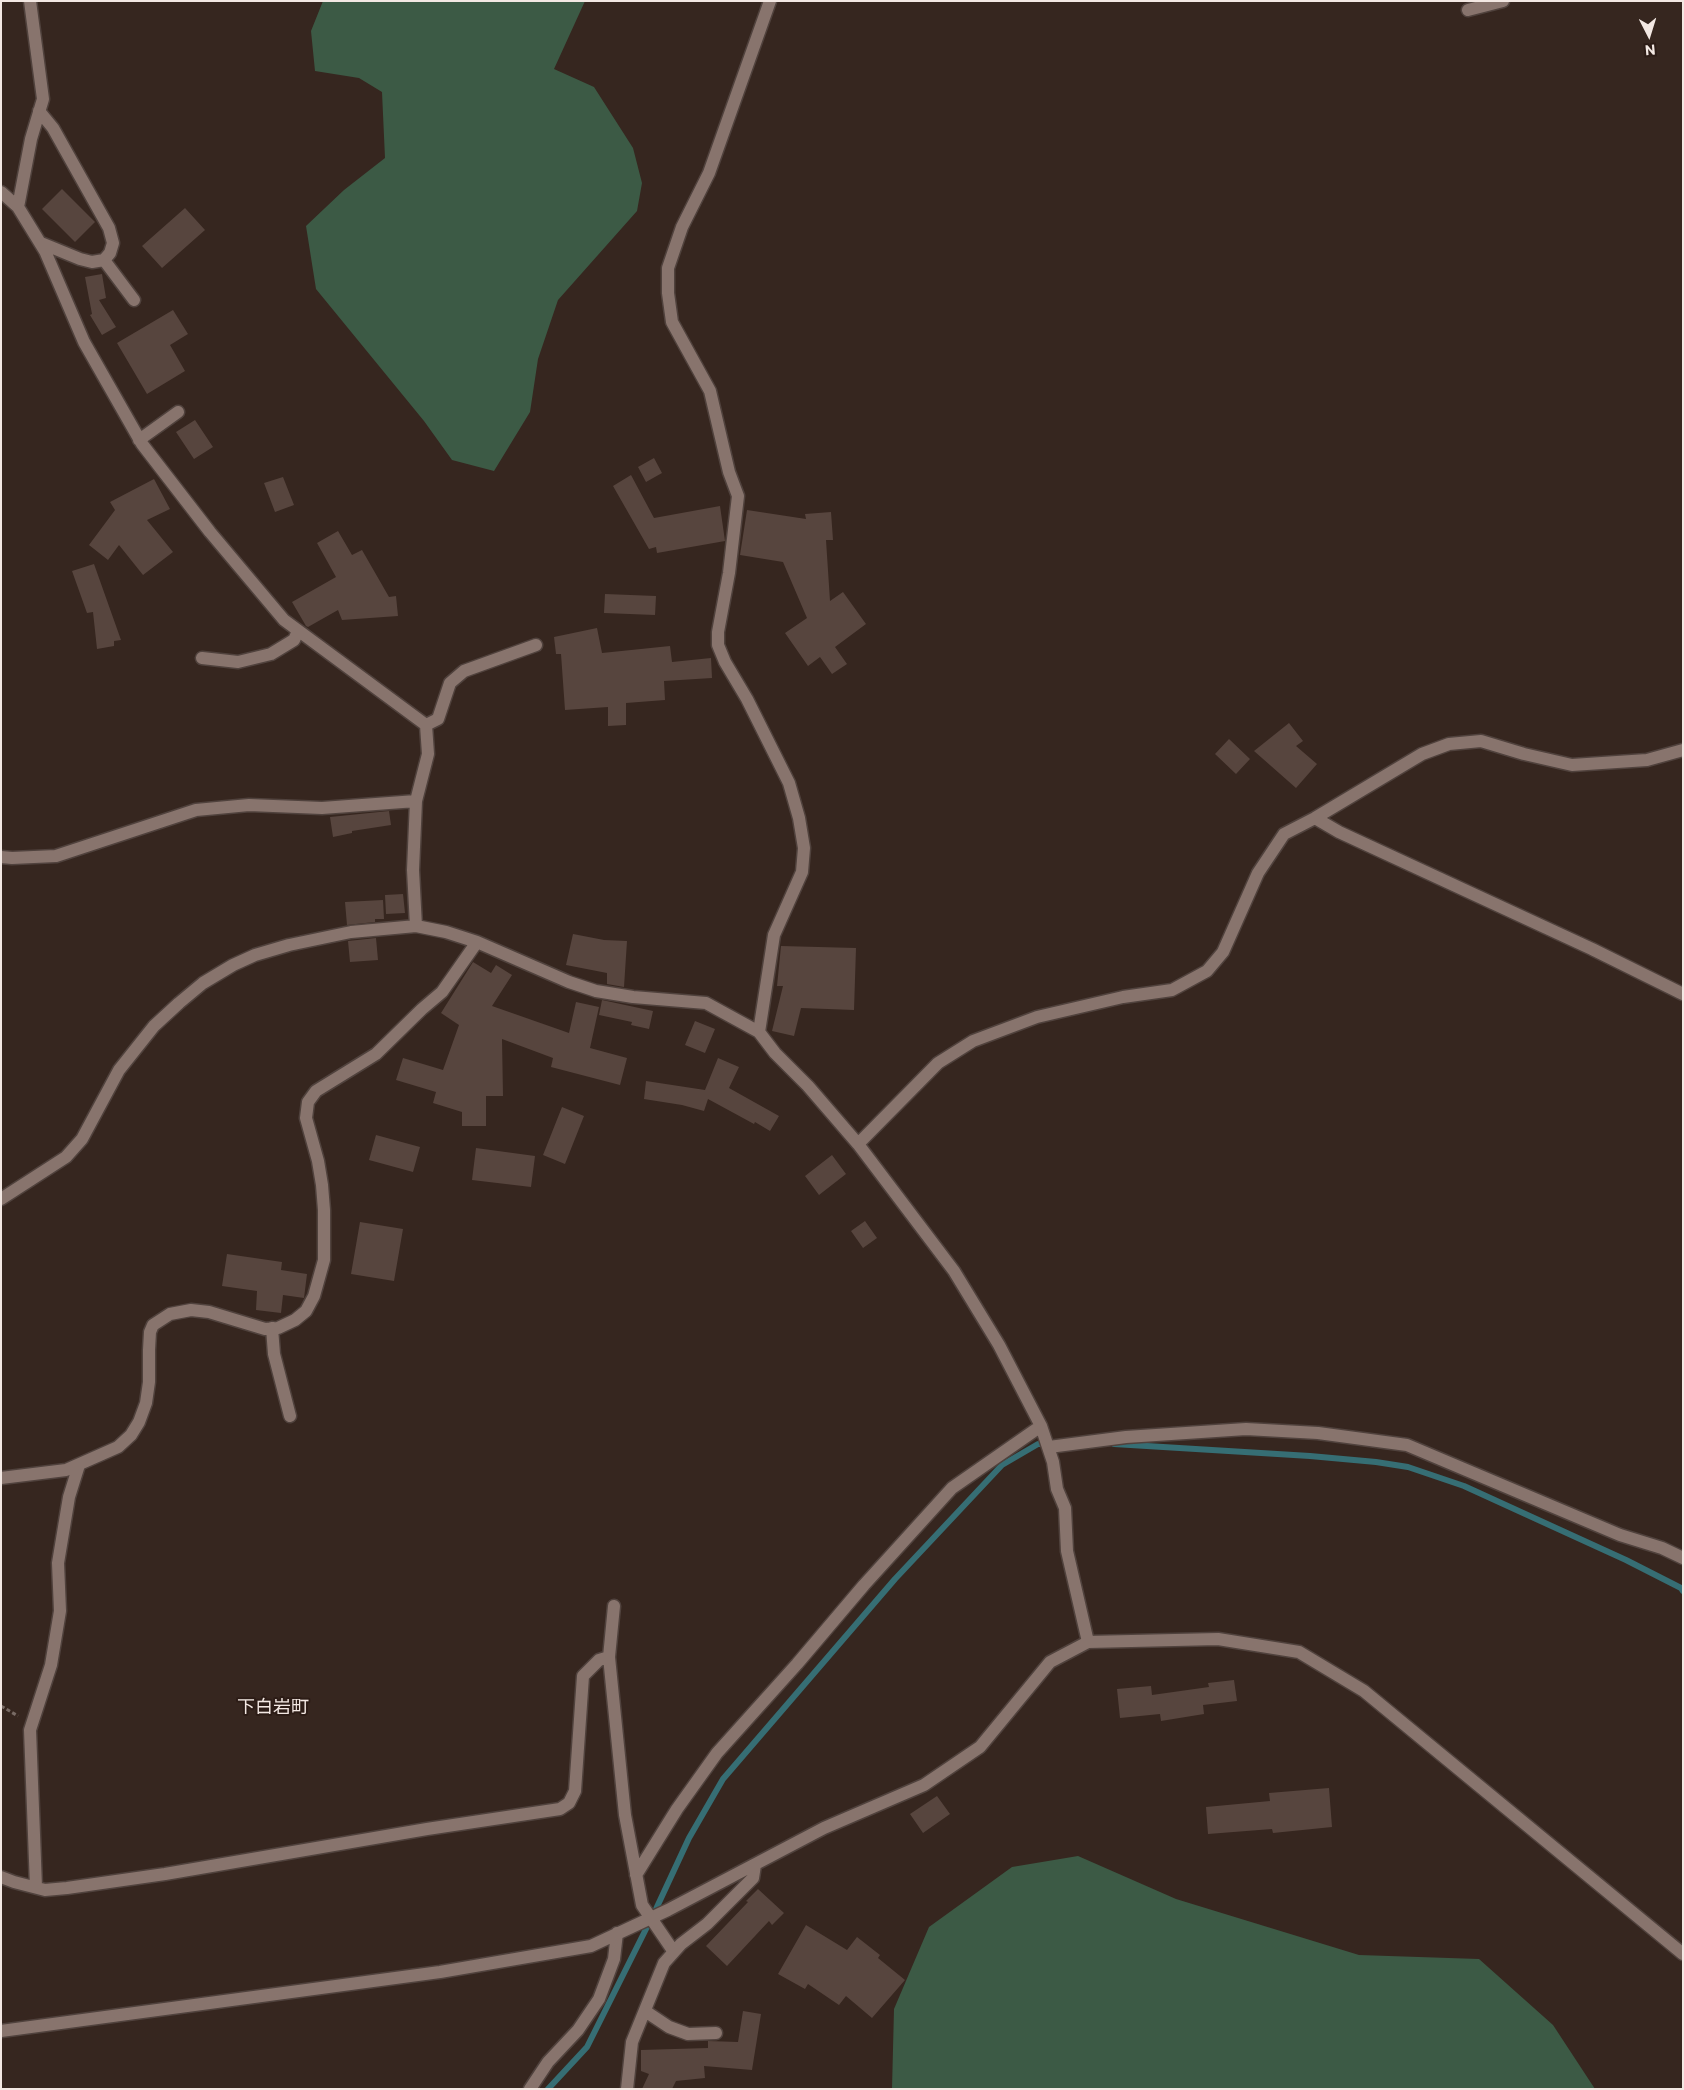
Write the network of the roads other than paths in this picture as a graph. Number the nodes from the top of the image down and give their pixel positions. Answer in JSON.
{"nodes":[{"id":1,"x":30,"y":1,"type":"edge"},
{"id":2,"x":770,"y":1,"type":"edge"},
{"id":3,"x":1503,"y":1,"type":"edge"},
{"id":4,"x":1468,"y":10,"type":"dead end"},
{"id":5,"x":39,"y":111,"type":"junction"},
{"id":6,"x":1,"y":192,"type":"edge"},
{"id":7,"x":18,"y":207,"type":"junction"},
{"id":8,"x":41,"y":243,"type":"junction"},
{"id":9,"x":104,"y":260,"type":"junction"},
{"id":10,"x":134,"y":300,"type":"dead end"},
{"id":11,"x":178,"y":412,"type":"dead end"},
{"id":12,"x":139,"y":440,"type":"junction"},
{"id":13,"x":298,"y":631,"type":"junction"},
{"id":14,"x":536,"y":645,"type":"dead end"},
{"id":15,"x":202,"y":658,"type":"dead end"},
{"id":16,"x":426,"y":725,"type":"junction"},
{"id":17,"x":1683,"y":750,"type":"edge"},
{"id":18,"x":416,"y":801,"type":"junction"},
{"id":19,"x":1315,"y":818,"type":"junction"},
{"id":20,"x":1,"y":857,"type":"edge"},
{"id":21,"x":416,"y":926,"type":"junction"},
{"id":22,"x":477,"y":942,"type":"junction"},
{"id":23,"x":1683,"y":994,"type":"edge"},
{"id":24,"x":759,"y":1032,"type":"junction"},
{"id":25,"x":858,"y":1144,"type":"junction"},
{"id":26,"x":1,"y":1199,"type":"edge"},
{"id":27,"x":272,"y":1328,"type":"junction"},
{"id":28,"x":290,"y":1416,"type":"dead end"},
{"id":29,"x":1041,"y":1426,"type":"junction"},
{"id":30,"x":1049,"y":1448,"type":"junction"},
{"id":31,"x":79,"y":1465,"type":"junction"},
{"id":32,"x":1,"y":1478,"type":"edge"},
{"id":33,"x":1683,"y":1558,"type":"edge"},
{"id":34,"x":614,"y":1606,"type":"dead end"},
{"id":35,"x":1088,"y":1642,"type":"junction"},
{"id":36,"x":609,"y":1657,"type":"junction"},
{"id":37,"x":755,"y":1865,"type":"junction"},
{"id":38,"x":636,"y":1875,"type":"junction"},
{"id":39,"x":1,"y":1877,"type":"edge"},
{"id":40,"x":36,"y":1888,"type":"junction"},
{"id":41,"x":650,"y":1919,"type":"junction"},
{"id":42,"x":617,"y":1933,"type":"junction"},
{"id":43,"x":674,"y":1952,"type":"junction"},
{"id":44,"x":1683,"y":1954,"type":"edge"},
{"id":45,"x":645,"y":2011,"type":"junction"},
{"id":46,"x":1,"y":2031,"type":"edge"},
{"id":47,"x":716,"y":2033,"type":"dead end"},
{"id":48,"x":530,"y":2089,"type":"edge"},
{"id":49,"x":627,"y":2089,"type":"edge"}],
"edges":[{"from":1,"to":5,"type":"street"},
{"from":2,"to":24,"type":"street"},
{"from":3,"to":4,"type":"street"},
{"from":5,"to":7,"type":"street"},
{"from":5,"to":9,"type":"street"},
{"from":6,"to":7,"type":"street"},
{"from":7,"to":8,"type":"street"},
{"from":8,"to":9,"type":"street"},
{"from":8,"to":12,"type":"street"},
{"from":9,"to":10,"type":"street"},
{"from":11,"to":12,"type":"street"},
{"from":12,"to":13,"type":"street"},
{"from":13,"to":15,"type":"street"},
{"from":13,"to":16,"type":"street"},
{"from":14,"to":16,"type":"street"},
{"from":16,"to":18,"type":"street"},
{"from":17,"to":19,"type":"street"},
{"from":18,"to":20,"type":"street"},
{"from":18,"to":21,"type":"street"},
{"from":19,"to":23,"type":"street"},
{"from":19,"to":25,"type":"street"},
{"from":21,"to":22,"type":"street"},
{"from":21,"to":26,"type":"street"},
{"from":22,"to":24,"type":"street"},
{"from":22,"to":27,"type":"street"},
{"from":24,"to":25,"type":"street"},
{"from":25,"to":29,"type":"street"},
{"from":27,"to":28,"type":"street"},
{"from":27,"to":31,"type":"street"},
{"from":29,"to":30,"type":"street"},
{"from":29,"to":38,"type":"street"},
{"from":30,"to":33,"type":"street"},
{"from":30,"to":35,"type":"street"},
{"from":31,"to":32,"type":"street"},
{"from":31,"to":40,"type":"street"},
{"from":34,"to":36,"type":"street"},
{"from":35,"to":37,"type":"street"},
{"from":35,"to":44,"type":"street"},
{"from":36,"to":38,"type":"street"},
{"from":36,"to":40,"type":"street"},
{"from":37,"to":41,"type":"street"},
{"from":37,"to":43,"type":"street"},
{"from":38,"to":41,"type":"street"},
{"from":39,"to":40,"type":"street"},
{"from":41,"to":42,"type":"street"},
{"from":41,"to":43,"type":"street"},
{"from":42,"to":46,"type":"street"},
{"from":42,"to":48,"type":"street"},
{"from":43,"to":45,"type":"street"},
{"from":45,"to":47,"type":"street"},
{"from":45,"to":49,"type":"street"}]}
